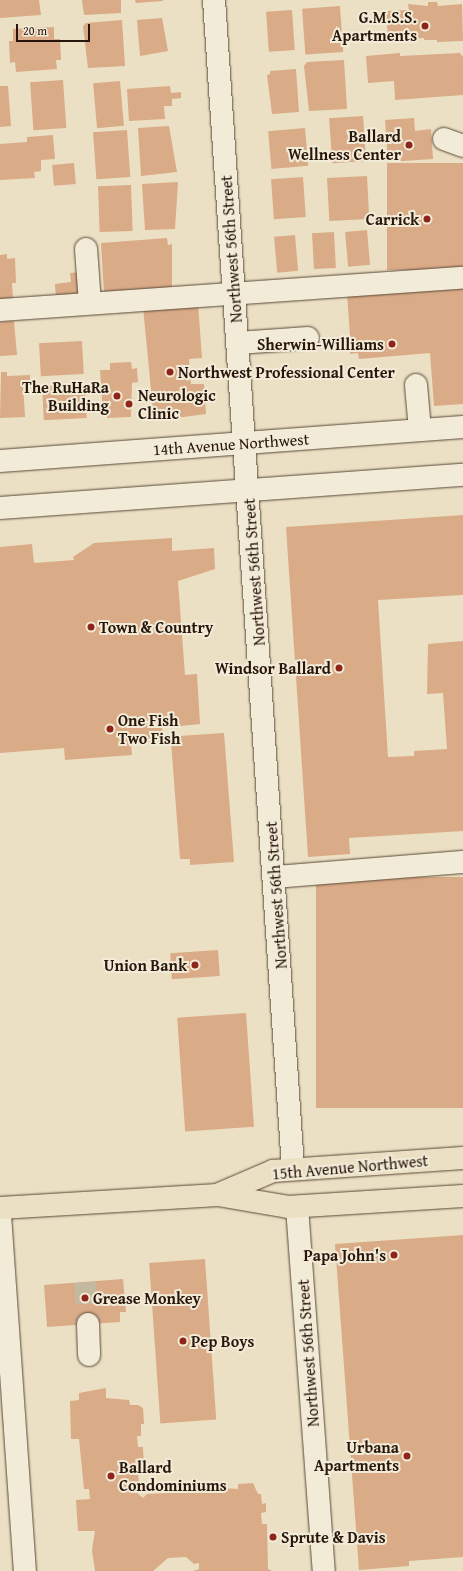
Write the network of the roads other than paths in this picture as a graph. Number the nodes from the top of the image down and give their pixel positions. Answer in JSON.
{"nodes":[{"id":1,"x":214,"y":0,"type":"edge"},
{"id":2,"x":86,"y":249,"type":"dead end"},
{"id":3,"x":463,"y":278,"type":"edge"},
{"id":4,"x":234,"y":294,"type":"junction"},
{"id":5,"x":90,"y":303,"type":"junction"},
{"id":6,"x":0,"y":310,"type":"edge"},
{"id":7,"x":308,"y":338,"type":"dead end"},
{"id":8,"x":238,"y":343,"type":"junction"},
{"id":9,"x":416,"y":385,"type":"dead end"},
{"id":10,"x":463,"y":427,"type":"edge"},
{"id":11,"x":420,"y":430,"type":"junction"},
{"id":12,"x":245,"y":442,"type":"junction"},
{"id":13,"x":0,"y":461,"type":"edge"},
{"id":14,"x":463,"y":475,"type":"edge"},
{"id":15,"x":249,"y":490,"type":"junction"},
{"id":16,"x":0,"y":508,"type":"edge"},
{"id":17,"x":463,"y":862,"type":"edge"},
{"id":18,"x":274,"y":877,"type":"junction"},
{"id":19,"x":463,"y":1158,"type":"edge"},
{"id":20,"x":293,"y":1168,"type":"junction"},
{"id":21,"x":218,"y":1194,"type":"junction"},
{"id":22,"x":463,"y":1196,"type":"edge"},
{"id":23,"x":297,"y":1207,"type":"junction"},
{"id":24,"x":0,"y":1208,"type":"edge"},
{"id":25,"x":0,"y":1215,"type":"edge"},
{"id":26,"x":88,"y":1324,"type":"tunnel mouth"},
{"id":27,"x":89,"y":1355,"type":"dead end"},
{"id":28,"x":25,"y":1571,"type":"edge"},
{"id":29,"x":324,"y":1571,"type":"edge"}],
"edges":[{"from":1,"to":4,"type":"street","name":"Northwest 56th Street"},
{"from":2,"to":5,"type":"street"},
{"from":3,"to":4,"type":"street"},
{"from":4,"to":5,"type":"street"},
{"from":4,"to":8,"type":"street","name":"Northwest 56th Street"},
{"from":5,"to":6,"type":"street"},
{"from":7,"to":8,"type":"street"},
{"from":8,"to":12,"type":"street","name":"Northwest 56th Street"},
{"from":9,"to":11,"type":"street"},
{"from":10,"to":11,"type":"street","name":"14th Avenue Northwest"},
{"from":11,"to":12,"type":"street","name":"14th Avenue Northwest"},
{"from":12,"to":13,"type":"street","name":"14th Avenue Northwest"},
{"from":12,"to":15,"type":"street","name":"Northwest 56th Street"},
{"from":14,"to":15,"type":"street"},
{"from":15,"to":16,"type":"street"},
{"from":15,"to":18,"type":"street","name":"Northwest 56th Street"},
{"from":17,"to":18,"type":"street"},
{"from":18,"to":20,"type":"street","name":"Northwest 56th Street"},
{"from":19,"to":20,"type":"main road","name":"15th Avenue Northwest"},
{"from":20,"to":21,"type":"main road","name":"15th Avenue Northwest"},
{"from":21,"to":23,"type":"main road","name":"15th Avenue Northwest"},
{"from":21,"to":24,"type":"main road","name":"15th Avenue Northwest"},
{"from":22,"to":23,"type":"main road","name":"15th Avenue Northwest"},
{"from":23,"to":29,"type":"street","name":"Northwest 56th Street"},
{"from":25,"to":28,"type":"street"},
{"from":26,"to":27,"type":"street"}]}
